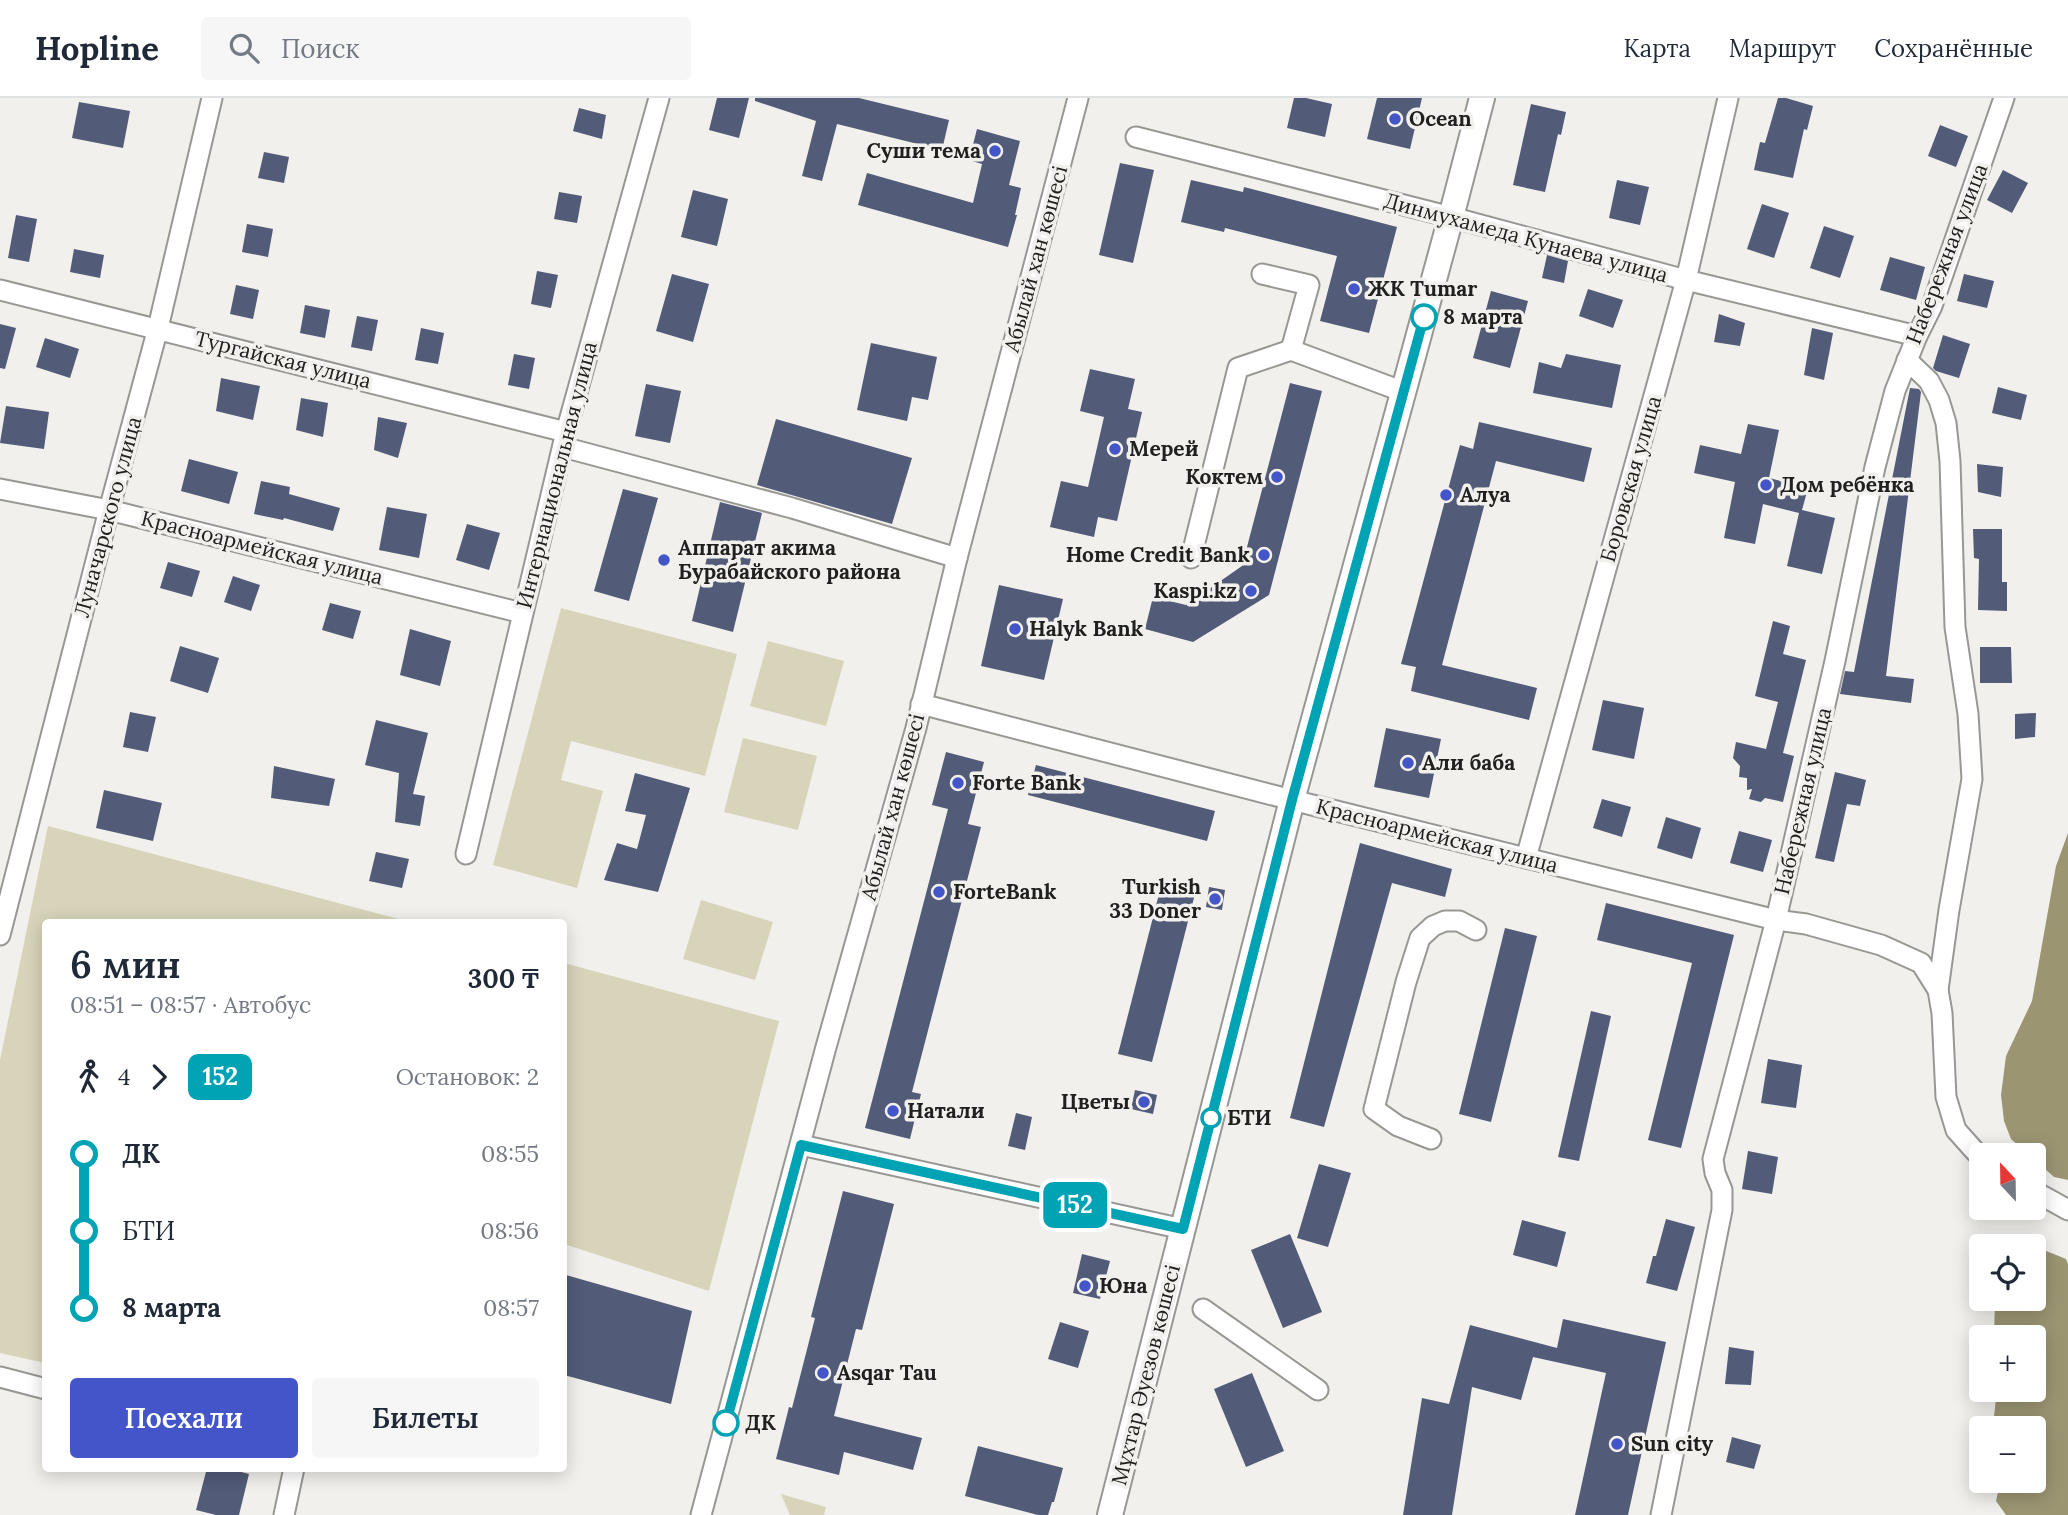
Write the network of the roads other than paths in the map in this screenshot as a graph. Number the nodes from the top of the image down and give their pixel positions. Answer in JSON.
{"nodes":[{"id":1,"x":212,"y":98,"type":"edge"},
{"id":2,"x":659,"y":98,"type":"edge"},
{"id":3,"x":1078,"y":98,"type":"edge"},
{"id":4,"x":1482,"y":98,"type":"edge"},
{"id":5,"x":1728,"y":98,"type":"edge"},
{"id":6,"x":2004,"y":98,"type":"edge"},
{"id":7,"x":1136,"y":137,"type":"dead end"},
{"id":8,"x":1451,"y":217,"type":"junction"},
{"id":9,"x":1262,"y":274,"type":"dead end"},
{"id":10,"x":1686,"y":280,"type":"junction"},
{"id":11,"x":0,"y":290,"type":"edge"},
{"id":12,"x":158,"y":328,"type":"junction"},
{"id":13,"x":1917,"y":336,"type":"junction"},
{"id":14,"x":1291,"y":350,"type":"junction"},
{"id":15,"x":1907,"y":360,"type":"junction"},
{"id":16,"x":1404,"y":392,"type":"junction"},
{"id":17,"x":565,"y":440,"type":"junction"},
{"id":18,"x":0,"y":489,"type":"edge"},
{"id":19,"x":109,"y":510,"type":"junction"},
{"id":20,"x":957,"y":558,"type":"junction"},
{"id":21,"x":1191,"y":558,"type":"dead end"},
{"id":22,"x":522,"y":613,"type":"junction"},
{"id":23,"x":921,"y":704,"type":"junction"},
{"id":24,"x":1292,"y":800,"type":"junction"},
{"id":25,"x":466,"y":854,"type":"dead end"},
{"id":26,"x":1526,"y":858,"type":"junction"},
{"id":27,"x":1776,"y":920,"type":"junction"},
{"id":28,"x":1476,"y":930,"type":"dead end"},
{"id":29,"x":0,"y":935,"type":"edge"},
{"id":30,"x":1938,"y":990,"type":"junction"},
{"id":31,"x":1431,"y":1139,"type":"dead end"},
{"id":32,"x":801,"y":1145,"type":"junction"},
{"id":33,"x":1969,"y":1145,"type":"edge"},
{"id":34,"x":2046,"y":1198,"type":"edge"},
{"id":35,"x":2068,"y":1210,"type":"edge"},
{"id":36,"x":1183,"y":1229,"type":"junction"},
{"id":37,"x":1203,"y":1309,"type":"dead end"},
{"id":38,"x":0,"y":1377,"type":"edge"},
{"id":39,"x":42,"y":1388,"type":"edge"},
{"id":40,"x":1318,"y":1390,"type":"dead end"},
{"id":41,"x":293,"y":1472,"type":"edge"},
{"id":42,"x":285,"y":1515,"type":"edge"},
{"id":43,"x":701,"y":1515,"type":"edge"},
{"id":44,"x":1111,"y":1515,"type":"edge"},
{"id":45,"x":1661,"y":1515,"type":"edge"}],
"edges":[{"from":1,"to":12,"type":"street","name":"Луначарского улица"},
{"from":2,"to":17,"type":"street","name":"Интернациональная улица"},
{"from":3,"to":20,"type":"street","name":"Абылай хан көшесі"},
{"from":4,"to":8,"type":"main road","name":"Мұхтар Әуезов көшесі"},
{"from":5,"to":10,"type":"street","name":"Боровская улица"},
{"from":6,"to":13,"type":"street","name":"Набережная улица"},
{"from":7,"to":8,"type":"street","name":"Динмухамеда Кунаева улица"},
{"from":8,"to":10,"type":"street","name":"Динмухамеда Кунаева улица"},
{"from":8,"to":16,"type":"main road","name":"Мұхтар Әуезов көшесі"},
{"from":9,"to":14,"type":"street"},
{"from":10,"to":13,"type":"street","name":"Динмухамеда Кунаева улица"},
{"from":10,"to":26,"type":"street","name":"Боровская улица"},
{"from":11,"to":12,"type":"street","name":"Тургайская улица"},
{"from":12,"to":17,"type":"street","name":"Тургайская улица"},
{"from":12,"to":19,"type":"street","name":"Луначарского улица"},
{"from":13,"to":15,"type":"street","name":"Набережная улица"},
{"from":14,"to":16,"type":"street"},
{"from":14,"to":21,"type":"street"},
{"from":15,"to":27,"type":"street","name":"Набережная улица"},
{"from":15,"to":30,"type":"street"},
{"from":16,"to":24,"type":"main road","name":"Мұхтар Әуезов көшесі"},
{"from":17,"to":20,"type":"street","name":"Тургайская улица"},
{"from":17,"to":22,"type":"street","name":"Интернациональная улица"},
{"from":18,"to":19,"type":"street","name":"Красноармейская улица"},
{"from":19,"to":22,"type":"street","name":"Красноармейская улица"},
{"from":19,"to":29,"type":"street","name":"Луначарского улица"},
{"from":20,"to":23,"type":"street","name":"Абылай хан көшесі"},
{"from":22,"to":25,"type":"street","name":"Интернациональная улица"},
{"from":23,"to":24,"type":"street","name":"Красноармейская улица"},
{"from":23,"to":32,"type":"street","name":"Абылай хан көшесі"},
{"from":24,"to":26,"type":"street","name":"Красноармейская улица"},
{"from":24,"to":36,"type":"main road","name":"Мұхтар Әуезов көшесі"},
{"from":26,"to":27,"type":"street","name":"Красноармейская улица"},
{"from":27,"to":30,"type":"street","name":"Красноармейская улица"},
{"from":27,"to":45,"type":"street","name":"Набережная улица"},
{"from":28,"to":31,"type":"street"},
{"from":30,"to":33,"type":"street"},
{"from":32,"to":36,"type":"street"},
{"from":32,"to":43,"type":"street","name":"Абылай хан көшесі"},
{"from":34,"to":35,"type":"street"},
{"from":36,"to":44,"type":"main road","name":"Мұхтар Әуезов көшесі"},
{"from":37,"to":40,"type":"street"},
{"from":38,"to":39,"type":"street"},
{"from":41,"to":42,"type":"street"}]}
